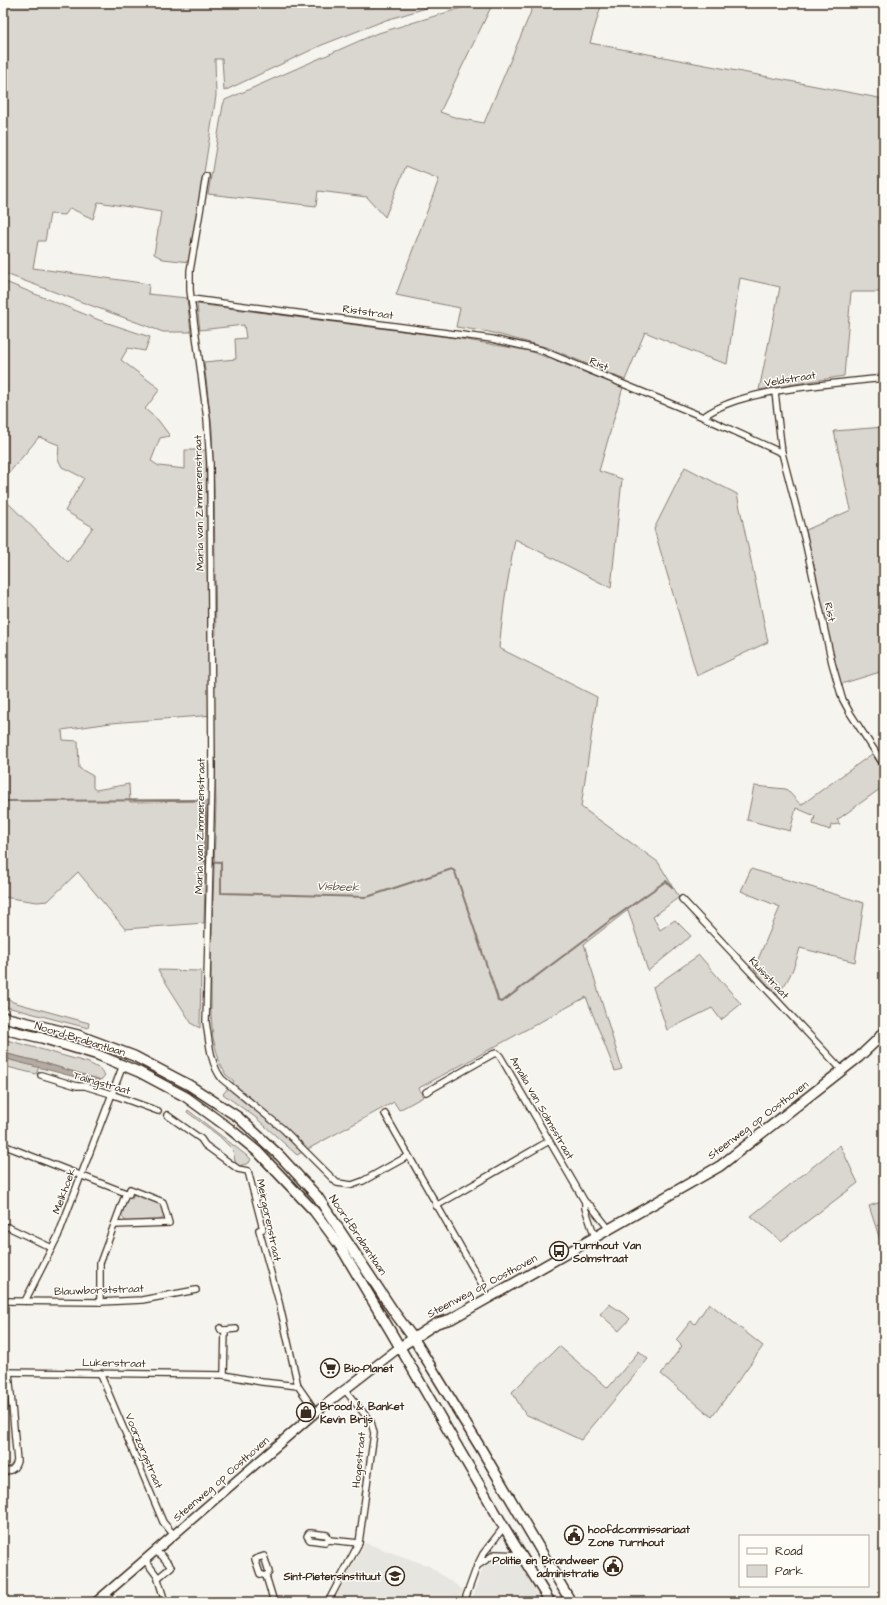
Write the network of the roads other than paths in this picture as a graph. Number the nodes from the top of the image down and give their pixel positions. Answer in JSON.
{"nodes":[{"id":1,"x":206,"y":176,"type":"dead end"},
{"id":2,"x":192,"y":299,"type":"junction"},
{"id":3,"x":541,"y":350,"type":"joint"},
{"id":4,"x":884,"y":378,"type":"edge"},
{"id":5,"x":775,"y":392,"type":"junction"},
{"id":6,"x":703,"y":417,"type":"junction"},
{"id":7,"x":782,"y":453,"type":"junction"},
{"id":8,"x":884,"y":765,"type":"edge"},
{"id":9,"x":682,"y":899,"type":"dead end"},
{"id":10,"x":3,"y":1017,"type":"edge"},
{"id":11,"x":3,"y":1029,"type":"edge"},
{"id":12,"x":884,"y":1031,"type":"edge"},
{"id":13,"x":123,"y":1065,"type":"junction"},
{"id":14,"x":842,"y":1070,"type":"junction"},
{"id":15,"x":41,"y":1076,"type":"dead end"},
{"id":16,"x":426,"y":1092,"type":"dead end"},
{"id":17,"x":112,"y":1094,"type":"junction"},
{"id":18,"x":158,"y":1110,"type":"dead end"},
{"id":19,"x":385,"y":1114,"type":"dead end"},
{"id":20,"x":167,"y":1115,"type":"dead end"},
{"id":21,"x":549,"y":1141,"type":"junction"},
{"id":22,"x":3,"y":1145,"type":"edge"},
{"id":23,"x":408,"y":1156,"type":"junction"},
{"id":24,"x":81,"y":1176,"type":"junction"},
{"id":25,"x":126,"y":1192,"type":"junction"},
{"id":26,"x":585,"y":1202,"type":"junction"},
{"id":27,"x":436,"y":1206,"type":"junction"},
{"id":28,"x":114,"y":1225,"type":"junction"},
{"id":29,"x":3,"y":1227,"type":"edge"},
{"id":30,"x":609,"y":1229,"type":"junction"},
{"id":31,"x":595,"y":1237,"type":"junction"},
{"id":32,"x":52,"y":1248,"type":"junction"},
{"id":33,"x":483,"y":1286,"type":"dead end"},
{"id":34,"x":196,"y":1290,"type":"dead end"},
{"id":35,"x":3,"y":1301,"type":"edge"},
{"id":36,"x":25,"y":1301,"type":"junction"},
{"id":37,"x":100,"y":1302,"type":"junction"},
{"id":38,"x":236,"y":1329,"type":"dead end"},
{"id":39,"x":414,"y":1338,"type":"junction"},
{"id":40,"x":400,"y":1346,"type":"junction"},
{"id":41,"x":6,"y":1372,"type":"edge"},
{"id":42,"x":100,"y":1373,"type":"junction"},
{"id":43,"x":224,"y":1375,"type":"junction"},
{"id":44,"x":298,"y":1386,"type":"junction"},
{"id":45,"x":344,"y":1389,"type":"junction"},
{"id":46,"x":316,"y":1412,"type":"junction"},
{"id":47,"x":3,"y":1472,"type":"edge"},
{"id":48,"x":504,"y":1527,"type":"junction"},
{"id":49,"x":174,"y":1536,"type":"junction"},
{"id":50,"x":329,"y":1540,"type":"dead end"},
{"id":51,"x":359,"y":1543,"type":"junction"},
{"id":52,"x":154,"y":1551,"type":"junction"},
{"id":53,"x":521,"y":1555,"type":"junction"},
{"id":54,"x":145,"y":1560,"type":"junction"},
{"id":55,"x":477,"y":1566,"type":"junction"},
{"id":56,"x":266,"y":1576,"type":"dead end"},
{"id":57,"x":158,"y":1578,"type":"junction"},
{"id":58,"x":106,"y":1593,"type":"junction"},
{"id":59,"x":96,"y":1602,"type":"edge"},
{"id":60,"x":113,"y":1602,"type":"edge"},
{"id":61,"x":165,"y":1602,"type":"edge"},
{"id":62,"x":274,"y":1602,"type":"edge"},
{"id":63,"x":328,"y":1602,"type":"edge"},
{"id":64,"x":464,"y":1602,"type":"edge"},
{"id":65,"x":550,"y":1602,"type":"edge"},
{"id":66,"x":571,"y":1602,"type":"edge"}],
"edges":[{"from":1,"to":2,"type":"street"},
{"from":2,"to":3,"type":"street","name":"Riststraat"},
{"from":2,"to":23,"type":"street","name":"Maria van Zimmerenstraat"},
{"from":3,"to":6,"type":"street","name":"Rist"},
{"from":4,"to":5,"type":"street","name":"Veldstraat"},
{"from":5,"to":6,"type":"street","name":"Veldstraat"},
{"from":5,"to":7,"type":"street","name":"Rist"},
{"from":6,"to":7,"type":"street","name":"Rist"},
{"from":7,"to":8,"type":"street","name":"Rist"},
{"from":9,"to":14,"type":"street","name":"Kluisstraat"},
{"from":10,"to":39,"type":"main road","name":"Noord-Brabantlaan"},
{"from":11,"to":13,"type":"main road","name":"Noord-Brabantlaan"},
{"from":12,"to":14,"type":"main road","name":"Steenweg op Oosthoven"},
{"from":13,"to":17,"type":"street","name":"Melkhoek"},
{"from":13,"to":40,"type":"main road","name":"Noord-Brabantlaan"},
{"from":14,"to":30,"type":"main road","name":"Steenweg op Oosthoven"},
{"from":15,"to":17,"type":"street","name":"Talingstraat"},
{"from":16,"to":21,"type":"street","name":"Amalia van Solmsstraat"},
{"from":17,"to":18,"type":"street","name":"Talingstraat"},
{"from":17,"to":24,"type":"street","name":"Melkhoek"},
{"from":19,"to":23,"type":"street"},
{"from":20,"to":44,"type":"street","name":"Meirgorenstraat"},
{"from":21,"to":26,"type":"street","name":"Amalia van Solmsstraat"},
{"from":21,"to":27,"type":"street"},
{"from":22,"to":24,"type":"street"},
{"from":23,"to":27,"type":"street"},
{"from":24,"to":25,"type":"street"},
{"from":24,"to":32,"type":"street","name":"Melkhoek"},
{"from":25,"to":28,"type":"street"},
{"from":25,"to":28,"type":"street"},
{"from":26,"to":30,"type":"street","name":"Amalia van Solmsstraat"},
{"from":26,"to":31,"type":"street","name":"Amalia van Solmsstraat"},
{"from":27,"to":33,"type":"street"},
{"from":28,"to":37,"type":"street"},
{"from":29,"to":32,"type":"street"},
{"from":30,"to":31,"type":"main road","name":"Steenweg op Oosthoven"},
{"from":31,"to":39,"type":"main road","name":"Steenweg op Oosthoven"},
{"from":32,"to":36,"type":"street","name":"Melkhoek"},
{"from":34,"to":37,"type":"street","name":"Blauwborststraat"},
{"from":35,"to":36,"type":"street"},
{"from":36,"to":37,"type":"street","name":"Blauwborststraat"},
{"from":38,"to":43,"type":"street"},
{"from":39,"to":40,"type":"main road","name":"Steenweg op Oosthoven"},
{"from":39,"to":66,"type":"main road","name":"Noord-Brabantlaan"},
{"from":40,"to":45,"type":"street","name":"Steenweg op Oosthoven"},
{"from":40,"to":48,"type":"main road","name":"Noord-Brabantlaan"},
{"from":41,"to":42,"type":"street","name":"Lukerstraat"},
{"from":41,"to":47,"type":"street"},
{"from":42,"to":43,"type":"street","name":"Lukerstraat"},
{"from":42,"to":49,"type":"street","name":"Voorzorgstraat"},
{"from":43,"to":44,"type":"street","name":"Lukerstraat"},
{"from":44,"to":46,"type":"street","name":"Meirgorenstraat"},
{"from":45,"to":46,"type":"street","name":"Steenweg op Oosthoven"},
{"from":45,"to":51,"type":"street","name":"Hogestraat"},
{"from":46,"to":49,"type":"street","name":"Steenweg op Oosthoven"},
{"from":48,"to":53,"type":"main road","name":"Noord-Brabantlaan"},
{"from":48,"to":55,"type":"street"},
{"from":49,"to":52,"type":"street","name":"Steenweg op Oosthoven"},
{"from":50,"to":51,"type":"street"},
{"from":51,"to":63,"type":"street","name":"Hogestraat"},
{"from":52,"to":54,"type":"street","name":"Steenweg op Oosthoven"},
{"from":52,"to":57,"type":"street"},
{"from":53,"to":55,"type":"street"},
{"from":53,"to":65,"type":"main road","name":"Noord-Brabantlaan"},
{"from":54,"to":57,"type":"street"},
{"from":54,"to":58,"type":"street","name":"Steenweg op Oosthoven"},
{"from":55,"to":64,"type":"street"},
{"from":56,"to":62,"type":"street"},
{"from":57,"to":61,"type":"street"},
{"from":58,"to":59,"type":"street","name":"Steenweg op Oosthoven"},
{"from":58,"to":60,"type":"street"}]}
